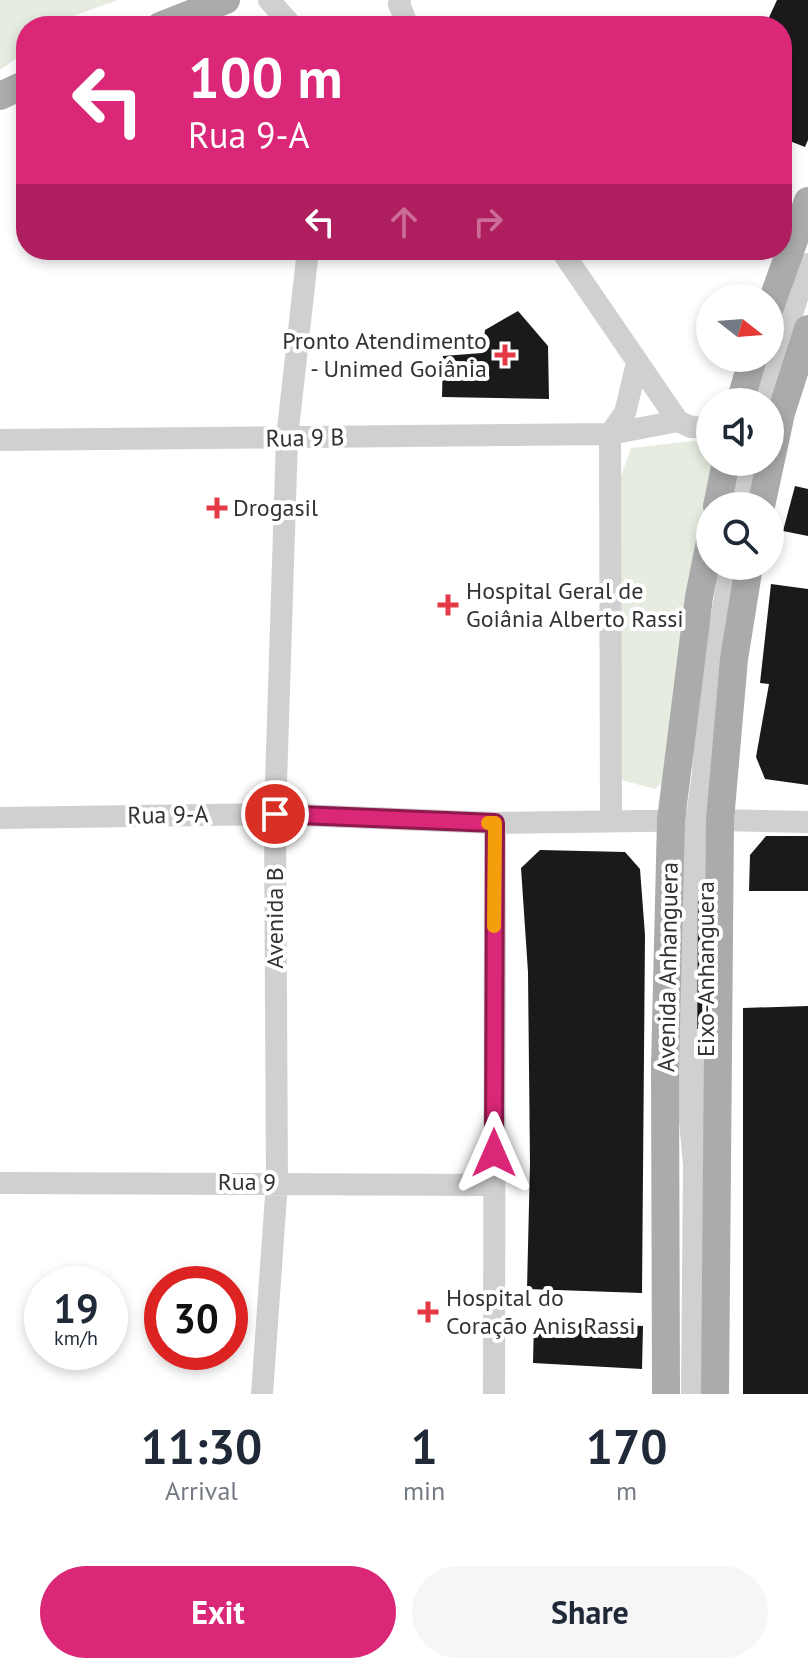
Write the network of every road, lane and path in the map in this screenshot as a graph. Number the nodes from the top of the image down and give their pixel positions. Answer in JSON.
{"nodes":[{"id":1,"x":226,"y":0,"type":"edge"},
{"id":2,"x":269,"y":0,"type":"edge"},
{"id":3,"x":185,"y":16,"type":"edge"},
{"id":4,"x":283,"y":16,"type":"edge"},
{"id":5,"x":808,"y":201,"type":"edge"},
{"id":6,"x":792,"y":246,"type":"edge"},
{"id":7,"x":307,"y":260,"type":"edge"},
{"id":8,"x":568,"y":260,"type":"edge"},
{"id":9,"x":787,"y":260,"type":"edge"},
{"id":10,"x":808,"y":264,"type":"edge"},
{"id":11,"x":778,"y":284,"type":"edge"},
{"id":12,"x":808,"y":329,"type":"edge"},
{"id":13,"x":637,"y":363,"type":"junction"},
{"id":14,"x":768,"y":388,"type":"edge"},
{"id":15,"x":678,"y":421,"type":"junction"},
{"id":16,"x":696,"y":427,"type":"edge"},
{"id":17,"x":610,"y":434,"type":"junction"},
{"id":18,"x":287,"y":438,"type":"junction"},
{"id":19,"x":0,"y":440,"type":"edge"},
{"id":20,"x":764,"y":492,"type":"edge"},
{"id":21,"x":702,"y":580,"type":"edge"},
{"id":22,"x":728,"y":580,"type":"edge"},
{"id":23,"x":747,"y":580,"type":"edge"},
{"id":24,"x":275,"y":814,"type":"junction"},
{"id":25,"x":0,"y":818,"type":"edge"},
{"id":26,"x":698,"y":820,"type":"junction"},
{"id":27,"x":611,"y":821,"type":"junction"},
{"id":28,"x":808,"y":822,"type":"edge"},
{"id":29,"x":495,"y":823,"type":"junction"},
{"id":30,"x":277,"y":1182,"type":"junction"},
{"id":31,"x":0,"y":1183,"type":"edge"},
{"id":32,"x":493,"y":1185,"type":"junction"},
{"id":33,"x":262,"y":1394,"type":"edge"},
{"id":34,"x":494,"y":1394,"type":"edge"},
{"id":35,"x":666,"y":1394,"type":"edge"},
{"id":36,"x":692,"y":1394,"type":"edge"},
{"id":37,"x":715,"y":1394,"type":"edge"}],
"edges":[{"from":1,"to":3,"type":"main road"},
{"from":2,"to":4,"type":"street"},
{"from":5,"to":6,"type":"main road"},
{"from":7,"to":18,"type":"street","name":"Avenida B"},
{"from":8,"to":13,"type":"street"},
{"from":9,"to":11,"type":"main road"},
{"from":10,"to":14,"type":"street"},
{"from":12,"to":20,"type":"main road"},
{"from":13,"to":15,"type":"street"},
{"from":13,"to":17,"type":"street"},
{"from":15,"to":16,"type":"street"},
{"from":15,"to":17,"type":"street","name":"Rua 9 B"},
{"from":17,"to":18,"type":"street","name":"Rua 9 B"},
{"from":17,"to":27,"type":"street"},
{"from":18,"to":19,"type":"street","name":"Rua 9 B"},
{"from":18,"to":24,"type":"street","name":"Avenida B"},
{"from":21,"to":26,"type":"main road","name":"Avenida Anhanguera"},
{"from":22,"to":26,"type":"street","name":"Eixo-Anhanguera"},
{"from":23,"to":26,"type":"main road","name":"Avenida Anhanguera"},
{"from":24,"to":25,"type":"street","name":"Rua 9-A"},
{"from":24,"to":29,"type":"street","name":"Rua 9-A"},
{"from":24,"to":30,"type":"street","name":"Avenida B"},
{"from":26,"to":27,"type":"street","name":"Rua 9-A"},
{"from":26,"to":28,"type":"street","name":"Rua 9-A"},
{"from":26,"to":35,"type":"main road","name":"Avenida Anhanguera"},
{"from":26,"to":36,"type":"street","name":"Eixo-Anhanguera"},
{"from":26,"to":37,"type":"main road","name":"Avenida Anhanguera"},
{"from":27,"to":29,"type":"street","name":"Rua 9-A"},
{"from":29,"to":32,"type":"street"},
{"from":30,"to":31,"type":"street","name":"Rua 9"},
{"from":30,"to":32,"type":"street","name":"Rua 9"},
{"from":30,"to":33,"type":"street","name":"Avenida B"},
{"from":32,"to":34,"type":"street"}]}
